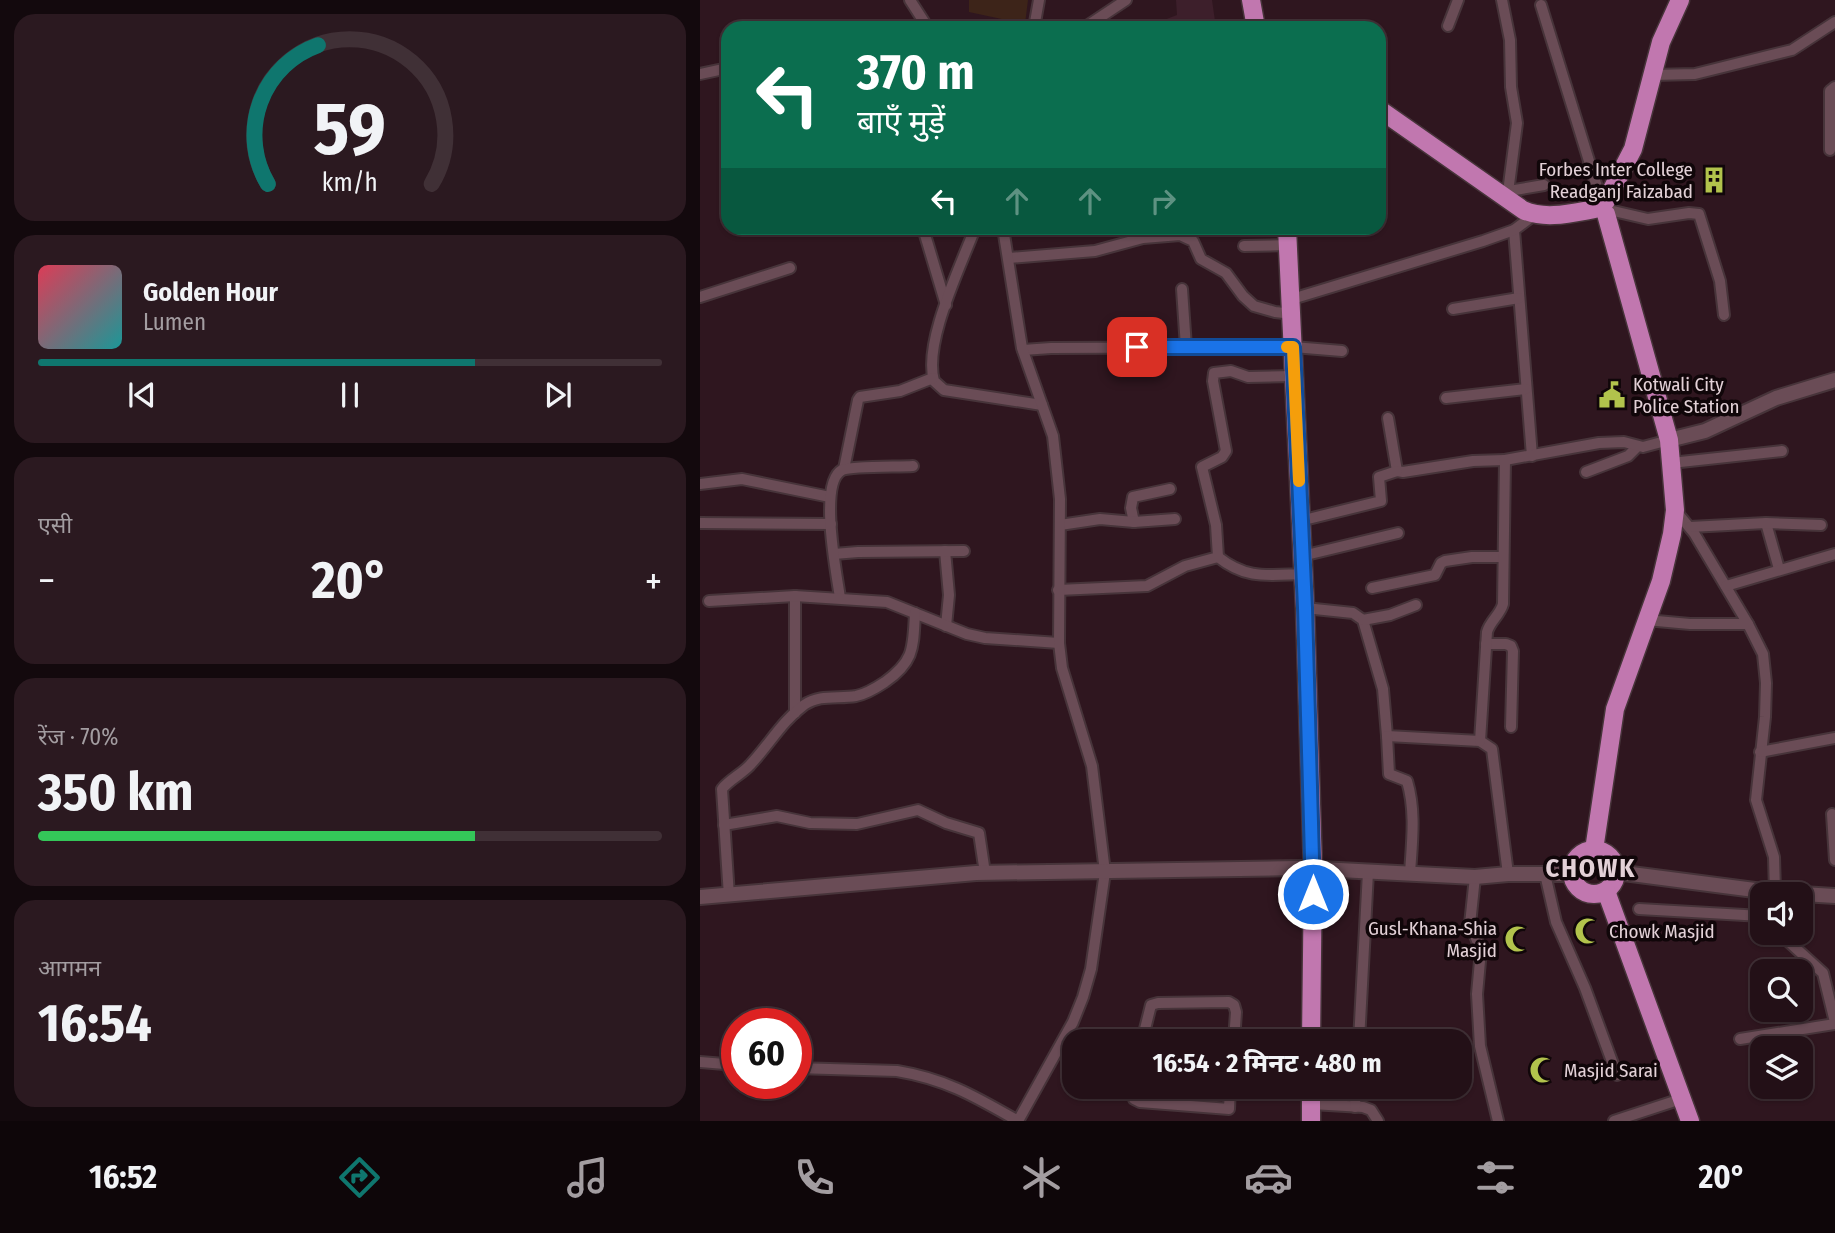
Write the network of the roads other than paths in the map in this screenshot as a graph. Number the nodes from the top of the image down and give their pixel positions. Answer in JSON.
{"nodes":[{"id":1,"x":911,"y":0,"type":"edge"},
{"id":2,"x":1039,"y":0,"type":"edge"},
{"id":3,"x":1126,"y":0,"type":"edge"},
{"id":4,"x":1251,"y":0,"type":"edge"},
{"id":5,"x":1458,"y":0,"type":"edge"},
{"id":6,"x":1502,"y":0,"type":"edge"},
{"id":7,"x":1681,"y":0,"type":"edge"},
{"id":8,"x":1541,"y":5,"type":"dead end"},
{"id":9,"x":924,"y":21,"type":"edge"},
{"id":10,"x":1035,"y":21,"type":"edge"},
{"id":11,"x":1094,"y":21,"type":"edge"},
{"id":12,"x":1256,"y":21,"type":"edge"},
{"id":13,"x":1835,"y":22,"type":"edge"},
{"id":14,"x":1448,"y":26,"type":"dead end"},
{"id":15,"x":721,"y":70,"type":"edge"},
{"id":16,"x":700,"y":74,"type":"edge"},
{"id":17,"x":1652,"y":75,"type":"junction"},
{"id":18,"x":1835,"y":87,"type":"edge"},
{"id":19,"x":1386,"y":114,"type":"edge"},
{"id":20,"x":1830,"y":150,"type":"dead end"},
{"id":21,"x":1544,"y":185,"type":"dead end"},
{"id":22,"x":1508,"y":195,"type":"junction"},
{"id":23,"x":1604,"y":207,"type":"junction"},
{"id":24,"x":1534,"y":215,"type":"junction"},
{"id":25,"x":1514,"y":230,"type":"junction"},
{"id":26,"x":925,"y":235,"type":"edge"},
{"id":27,"x":972,"y":235,"type":"edge"},
{"id":28,"x":1004,"y":235,"type":"edge"},
{"id":29,"x":1288,"y":236,"type":"edge"},
{"id":30,"x":1244,"y":246,"type":"dead end"},
{"id":31,"x":1009,"y":258,"type":"junction"},
{"id":32,"x":790,"y":268,"type":"dead end"},
{"id":33,"x":1182,"y":289,"type":"dead end"},
{"id":34,"x":700,"y":297,"type":"edge"},
{"id":35,"x":1519,"y":298,"type":"junction"},
{"id":36,"x":946,"y":305,"type":"junction"},
{"id":37,"x":1292,"y":307,"type":"junction"},
{"id":38,"x":1453,"y":309,"type":"dead end"},
{"id":39,"x":1724,"y":314,"type":"dead end"},
{"id":40,"x":1186,"y":347,"type":"junction"},
{"id":41,"x":1293,"y":347,"type":"junction"},
{"id":42,"x":1023,"y":350,"type":"junction"},
{"id":43,"x":1342,"y":351,"type":"dead end"},
{"id":44,"x":1294,"y":376,"type":"junction"},
{"id":45,"x":933,"y":378,"type":"junction"},
{"id":46,"x":1835,"y":380,"type":"edge"},
{"id":47,"x":1526,"y":389,"type":"junction"},
{"id":48,"x":1446,"y":398,"type":"dead end"},
{"id":49,"x":1042,"y":405,"type":"junction"},
{"id":50,"x":1388,"y":418,"type":"dead end"},
{"id":51,"x":1669,"y":440,"type":"junction"},
{"id":52,"x":1637,"y":447,"type":"junction"},
{"id":53,"x":1782,"y":451,"type":"dead end"},
{"id":54,"x":1532,"y":456,"type":"junction"},
{"id":55,"x":1505,"y":460,"type":"junction"},
{"id":56,"x":1671,"y":463,"type":"junction"},
{"id":57,"x":913,"y":466,"type":"dead end"},
{"id":58,"x":844,"y":469,"type":"junction"},
{"id":59,"x":1397,"y":471,"type":"junction"},
{"id":60,"x":1586,"y":472,"type":"dead end"},
{"id":61,"x":700,"y":484,"type":"edge"},
{"id":62,"x":1170,"y":489,"type":"dead end"},
{"id":63,"x":830,"y":497,"type":"junction"},
{"id":64,"x":1675,"y":510,"type":"junction"},
{"id":65,"x":1175,"y":519,"type":"dead end"},
{"id":66,"x":1300,"y":521,"type":"junction"},
{"id":67,"x":1134,"y":522,"type":"junction"},
{"id":68,"x":700,"y":523,"type":"edge"},
{"id":69,"x":1766,"y":523,"type":"junction"},
{"id":70,"x":831,"y":524,"type":"junction"},
{"id":71,"x":1060,"y":524,"type":"junction"},
{"id":72,"x":1821,"y":524,"type":"dead end"},
{"id":73,"x":1690,"y":527,"type":"junction"},
{"id":74,"x":1398,"y":533,"type":"dead end"},
{"id":75,"x":945,"y":551,"type":"junction"},
{"id":76,"x":964,"y":551,"type":"dead end"},
{"id":77,"x":834,"y":554,"type":"junction"},
{"id":78,"x":1835,"y":554,"type":"edge"},
{"id":79,"x":1302,"y":556,"type":"junction"},
{"id":80,"x":1218,"y":557,"type":"junction"},
{"id":81,"x":1503,"y":557,"type":"junction"},
{"id":82,"x":1779,"y":569,"type":"junction"},
{"id":83,"x":1303,"y":574,"type":"junction"},
{"id":84,"x":1726,"y":586,"type":"junction"},
{"id":85,"x":1372,"y":588,"type":"dead end"},
{"id":86,"x":1058,"y":590,"type":"junction"},
{"id":87,"x":795,"y":596,"type":"junction"},
{"id":88,"x":840,"y":598,"type":"junction"},
{"id":89,"x":709,"y":601,"type":"dead end"},
{"id":90,"x":1416,"y":605,"type":"dead end"},
{"id":91,"x":1305,"y":608,"type":"junction"},
{"id":92,"x":915,"y":613,"type":"junction"},
{"id":93,"x":1363,"y":620,"type":"junction"},
{"id":94,"x":1646,"y":620,"type":"junction"},
{"id":95,"x":1748,"y":624,"type":"junction"},
{"id":96,"x":946,"y":625,"type":"junction"},
{"id":97,"x":1059,"y":643,"type":"junction"},
{"id":98,"x":1486,"y":644,"type":"junction"},
{"id":99,"x":795,"y":713,"type":"junction"},
{"id":100,"x":1511,"y":727,"type":"dead end"},
{"id":101,"x":1387,"y":736,"type":"junction"},
{"id":102,"x":1835,"y":738,"type":"edge"},
{"id":103,"x":1480,"y":741,"type":"junction"},
{"id":104,"x":1760,"y":752,"type":"junction"},
{"id":105,"x":1832,"y":814,"type":"dead end"},
{"id":106,"x":724,"y":825,"type":"junction"},
{"id":107,"x":1594,"y":850,"type":"junction"},
{"id":108,"x":1835,"y":860,"type":"edge"},
{"id":109,"x":1313,"y":869,"type":"junction"},
{"id":110,"x":1105,"y":872,"type":"junction"},
{"id":111,"x":1368,"y":872,"type":"junction"},
{"id":112,"x":1616,"y":872,"type":"junction"},
{"id":113,"x":985,"y":873,"type":"junction"},
{"id":114,"x":1410,"y":873,"type":"junction"},
{"id":115,"x":1508,"y":874,"type":"junction"},
{"id":116,"x":1545,"y":874,"type":"junction"},
{"id":117,"x":1571,"y":874,"type":"junction"},
{"id":118,"x":1475,"y":877,"type":"junction"},
{"id":119,"x":1773,"y":882,"type":"edge"},
{"id":120,"x":1750,"y":890,"type":"edge"},
{"id":121,"x":1606,"y":891,"type":"junction"},
{"id":122,"x":1813,"y":895,"type":"edge"},
{"id":123,"x":729,"y":896,"type":"junction"},
{"id":124,"x":1835,"y":896,"type":"edge"},
{"id":125,"x":700,"y":897,"type":"edge"},
{"id":126,"x":1639,"y":909,"type":"dead end"},
{"id":127,"x":1750,"y":915,"type":"edge"},
{"id":128,"x":1792,"y":945,"type":"edge"},
{"id":129,"x":1835,"y":1023,"type":"edge"},
{"id":130,"x":1145,"y":1029,"type":"edge"},
{"id":131,"x":1235,"y":1029,"type":"edge"},
{"id":132,"x":1311,"y":1029,"type":"edge"},
{"id":133,"x":1360,"y":1029,"type":"edge"},
{"id":134,"x":1740,"y":1039,"type":"dead end"},
{"id":135,"x":700,"y":1062,"type":"edge"},
{"id":136,"x":721,"y":1064,"type":"edge"},
{"id":137,"x":812,"y":1068,"type":"edge"},
{"id":138,"x":1617,"y":1075,"type":"dead end"},
{"id":139,"x":1134,"y":1099,"type":"edge"},
{"id":140,"x":1355,"y":1099,"type":"edge"},
{"id":141,"x":1681,"y":1099,"type":"junction"},
{"id":142,"x":1311,"y":1104,"type":"edge"},
{"id":143,"x":1355,"y":1107,"type":"junction"},
{"id":144,"x":1228,"y":1115,"type":"edge"},
{"id":145,"x":1378,"y":1121,"type":"edge"},
{"id":146,"x":1498,"y":1121,"type":"edge"},
{"id":147,"x":1615,"y":1121,"type":"edge"},
{"id":148,"x":1690,"y":1121,"type":"edge"}],
"edges":[{"from":1,"to":9,"type":"street"},
{"from":2,"to":10,"type":"street"},
{"from":3,"to":11,"type":"street"},
{"from":4,"to":12,"type":"main road"},
{"from":5,"to":14,"type":"street"},
{"from":6,"to":22,"type":"street"},
{"from":7,"to":17,"type":"main road"},
{"from":8,"to":23,"type":"street"},
{"from":13,"to":17,"type":"street"},
{"from":15,"to":16,"type":"street"},
{"from":17,"to":23,"type":"main road"},
{"from":18,"to":20,"type":"street"},
{"from":19,"to":22,"type":"main road"},
{"from":21,"to":22,"type":"street"},
{"from":22,"to":24,"type":"main road"},
{"from":23,"to":24,"type":"main road"},
{"from":23,"to":39,"type":"street"},
{"from":23,"to":51,"type":"main road"},
{"from":24,"to":25,"type":"street"},
{"from":25,"to":35,"type":"street"},
{"from":25,"to":37,"type":"street"},
{"from":26,"to":36,"type":"street"},
{"from":27,"to":36,"type":"street"},
{"from":28,"to":31,"type":"street"},
{"from":29,"to":30,"type":"street"},
{"from":29,"to":37,"type":"main road"},
{"from":31,"to":37,"type":"street"},
{"from":31,"to":42,"type":"street"},
{"from":32,"to":34,"type":"street"},
{"from":33,"to":40,"type":"street"},
{"from":35,"to":38,"type":"street"},
{"from":35,"to":47,"type":"street"},
{"from":36,"to":45,"type":"street"},
{"from":37,"to":41,"type":"main road"},
{"from":40,"to":41,"type":"street"},
{"from":40,"to":42,"type":"street"},
{"from":41,"to":43,"type":"street"},
{"from":41,"to":44,"type":"main road"},
{"from":42,"to":49,"type":"street"},
{"from":44,"to":66,"type":"main road"},
{"from":44,"to":80,"type":"street"},
{"from":45,"to":49,"type":"street"},
{"from":45,"to":58,"type":"street"},
{"from":46,"to":51,"type":"street"},
{"from":47,"to":48,"type":"street"},
{"from":47,"to":54,"type":"street"},
{"from":49,"to":71,"type":"street"},
{"from":50,"to":59,"type":"street"},
{"from":51,"to":52,"type":"street"},
{"from":51,"to":56,"type":"main road"},
{"from":52,"to":54,"type":"street"},
{"from":52,"to":60,"type":"street"},
{"from":53,"to":56,"type":"street"},
{"from":54,"to":55,"type":"street"},
{"from":55,"to":59,"type":"street"},
{"from":55,"to":81,"type":"street"},
{"from":56,"to":64,"type":"main road"},
{"from":57,"to":58,"type":"street"},
{"from":58,"to":63,"type":"street"},
{"from":59,"to":66,"type":"street"},
{"from":61,"to":63,"type":"street"},
{"from":62,"to":67,"type":"street"},
{"from":63,"to":70,"type":"street"},
{"from":64,"to":73,"type":"street"},
{"from":64,"to":94,"type":"main road"},
{"from":65,"to":67,"type":"street"},
{"from":66,"to":79,"type":"main road"},
{"from":67,"to":71,"type":"street"},
{"from":68,"to":70,"type":"street"},
{"from":69,"to":72,"type":"street"},
{"from":69,"to":73,"type":"street"},
{"from":69,"to":82,"type":"street"},
{"from":70,"to":77,"type":"street"},
{"from":71,"to":86,"type":"street"},
{"from":73,"to":84,"type":"street"},
{"from":74,"to":79,"type":"street"},
{"from":75,"to":76,"type":"street"},
{"from":75,"to":77,"type":"street"},
{"from":75,"to":96,"type":"street"},
{"from":77,"to":88,"type":"street"},
{"from":78,"to":82,"type":"street"},
{"from":79,"to":83,"type":"main road"},
{"from":80,"to":83,"type":"street"},
{"from":80,"to":86,"type":"street"},
{"from":81,"to":85,"type":"street"},
{"from":81,"to":98,"type":"street"},
{"from":82,"to":84,"type":"street"},
{"from":83,"to":91,"type":"main road"},
{"from":84,"to":95,"type":"street"},
{"from":86,"to":97,"type":"street"},
{"from":87,"to":88,"type":"street"},
{"from":87,"to":89,"type":"street"},
{"from":87,"to":99,"type":"street"},
{"from":88,"to":92,"type":"street"},
{"from":90,"to":93,"type":"street"},
{"from":91,"to":93,"type":"street"},
{"from":91,"to":109,"type":"main road"},
{"from":92,"to":96,"type":"street"},
{"from":92,"to":99,"type":"street"},
{"from":93,"to":101,"type":"street"},
{"from":94,"to":95,"type":"street"},
{"from":94,"to":107,"type":"main road"},
{"from":95,"to":104,"type":"street"},
{"from":96,"to":97,"type":"street"},
{"from":97,"to":110,"type":"street"},
{"from":98,"to":100,"type":"street"},
{"from":98,"to":103,"type":"street"},
{"from":99,"to":106,"type":"street"},
{"from":101,"to":103,"type":"street"},
{"from":101,"to":114,"type":"street"},
{"from":102,"to":104,"type":"street"},
{"from":103,"to":115,"type":"street"},
{"from":104,"to":119,"type":"street"},
{"from":105,"to":108,"type":"street"},
{"from":106,"to":113,"type":"street"},
{"from":106,"to":123,"type":"street"},
{"from":107,"to":112,"type":"main road"},
{"from":107,"to":117,"type":"main road"},
{"from":109,"to":110,"type":"street"},
{"from":109,"to":111,"type":"street"},
{"from":109,"to":132,"type":"main road"},
{"from":110,"to":113,"type":"street"},
{"from":110,"to":137,"type":"street"},
{"from":111,"to":114,"type":"street"},
{"from":111,"to":133,"type":"street"},
{"from":112,"to":120,"type":"street"},
{"from":112,"to":121,"type":"main road"},
{"from":113,"to":123,"type":"street"},
{"from":114,"to":118,"type":"street"},
{"from":115,"to":116,"type":"street"},
{"from":115,"to":118,"type":"street"},
{"from":116,"to":117,"type":"street"},
{"from":116,"to":138,"type":"street"},
{"from":117,"to":121,"type":"main road"},
{"from":118,"to":146,"type":"street"},
{"from":121,"to":141,"type":"main road"},
{"from":122,"to":124,"type":"street"},
{"from":123,"to":125,"type":"street"},
{"from":126,"to":127,"type":"street"},
{"from":128,"to":129,"type":"street"},
{"from":129,"to":134,"type":"street"},
{"from":130,"to":131,"type":"street"},
{"from":135,"to":136,"type":"street"},
{"from":139,"to":144,"type":"street"},
{"from":140,"to":143,"type":"street"},
{"from":141,"to":147,"type":"street"},
{"from":141,"to":148,"type":"main road"},
{"from":142,"to":143,"type":"street"},
{"from":143,"to":145,"type":"street"}]}
